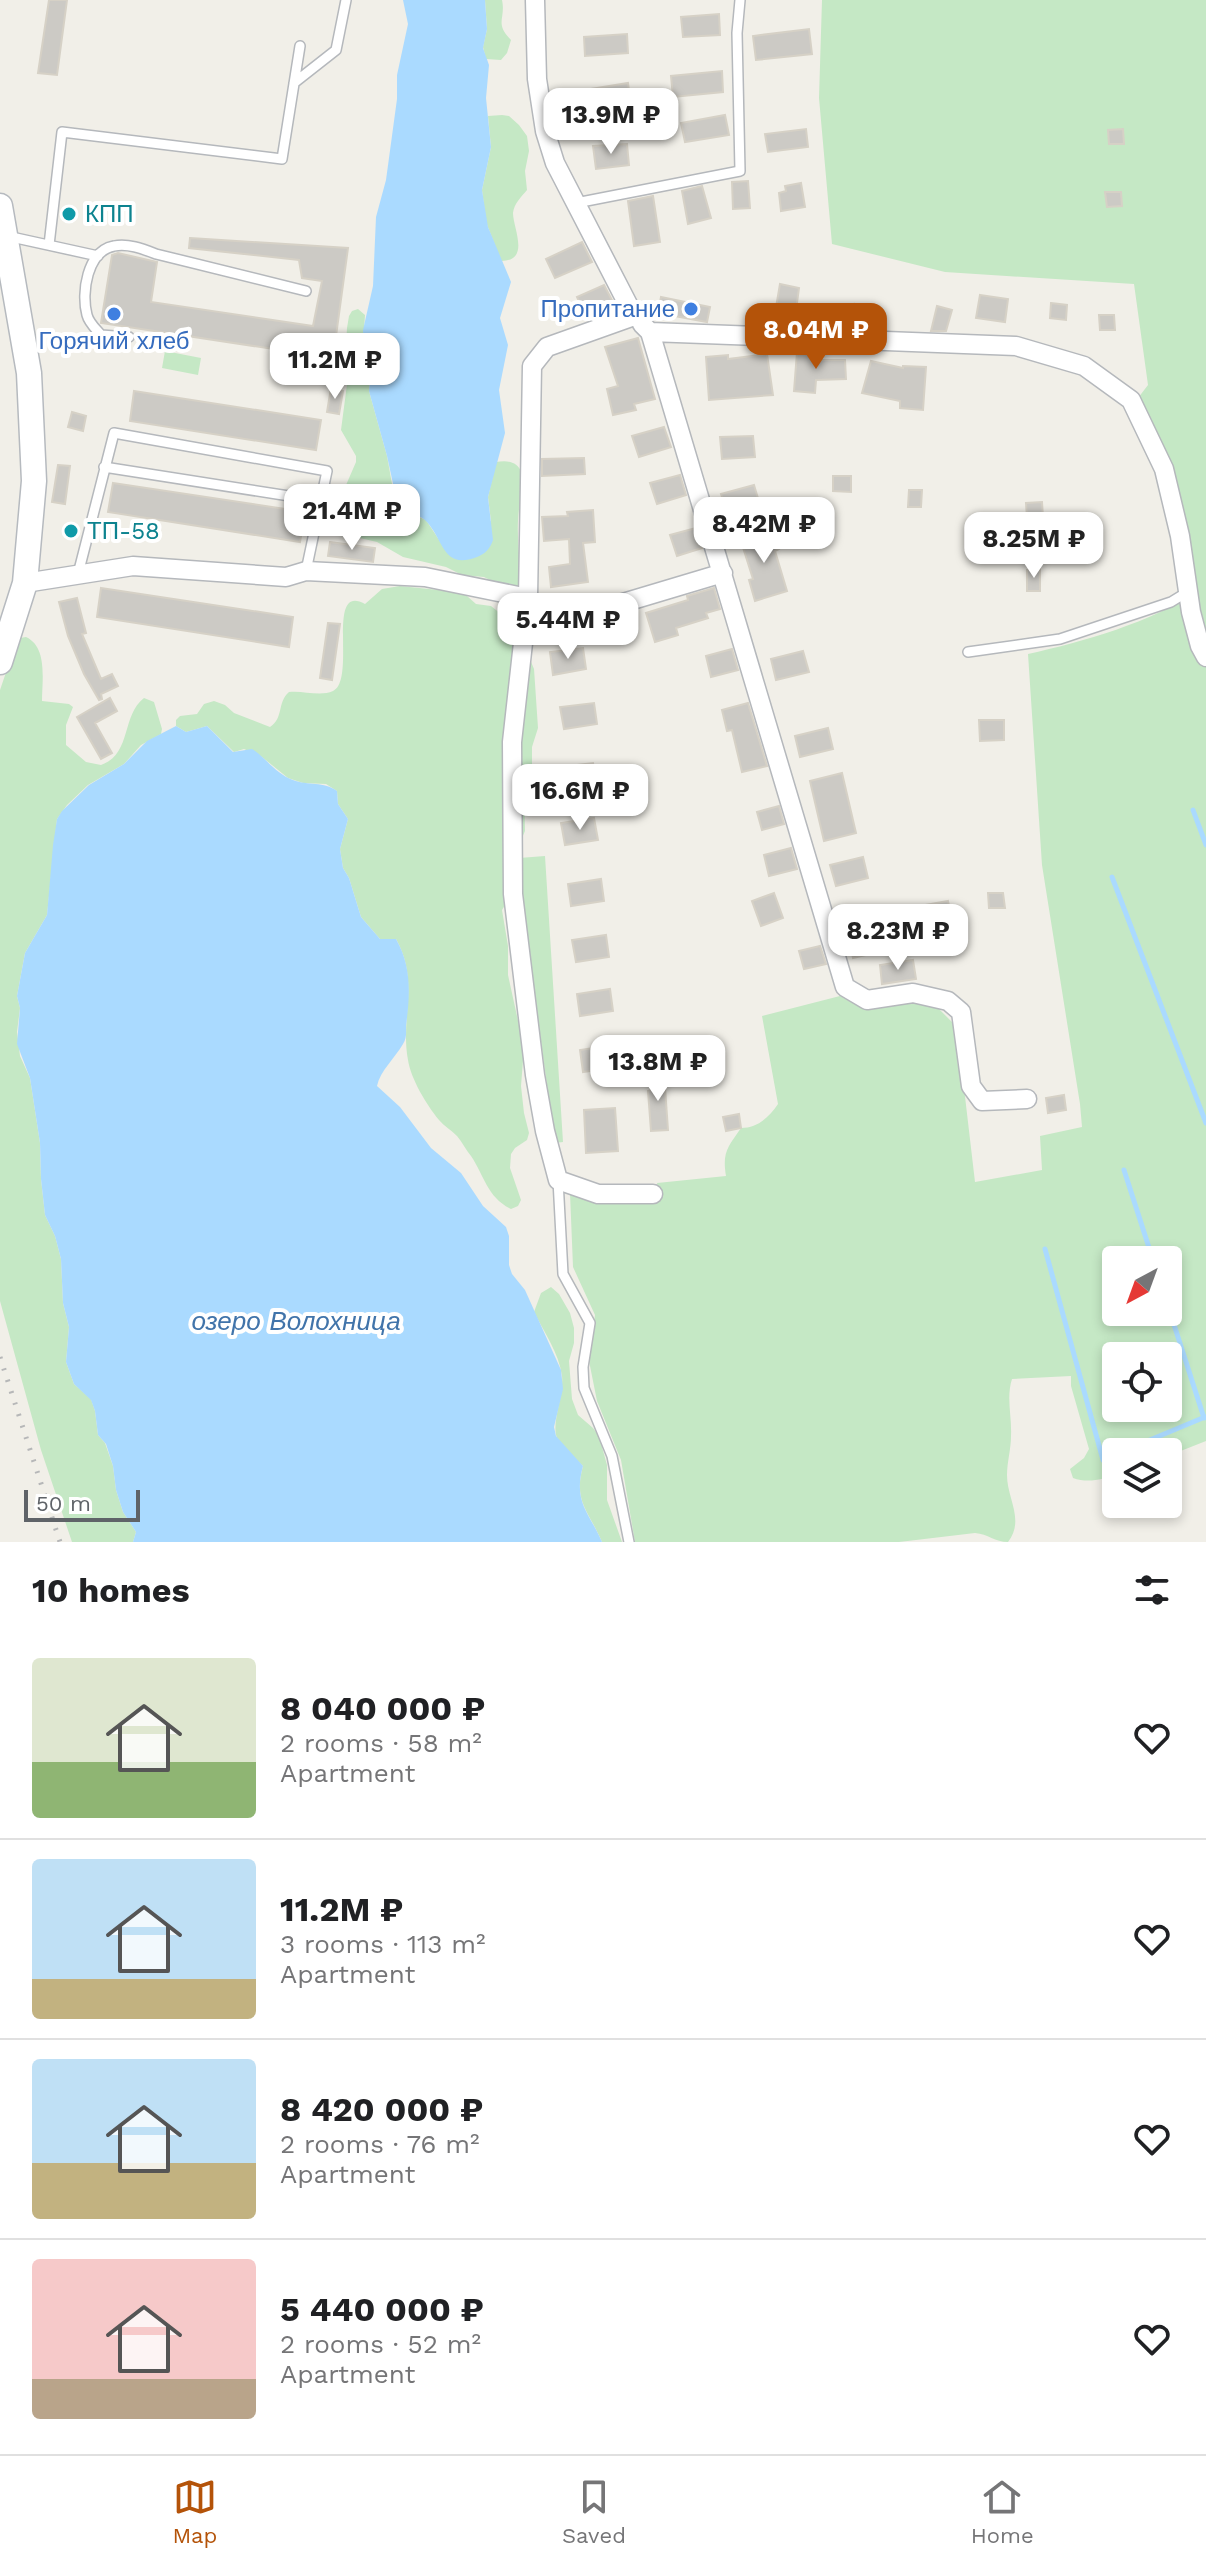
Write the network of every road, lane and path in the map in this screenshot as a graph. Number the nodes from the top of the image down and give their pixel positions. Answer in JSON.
{"nodes":[{"id":1,"x":346,"y":0,"type":"edge"},
{"id":2,"x":535,"y":0,"type":"edge"},
{"id":3,"x":740,"y":0,"type":"edge"},
{"id":4,"x":300,"y":46,"type":"dead end"},
{"id":5,"x":294,"y":83,"type":"junction"},
{"id":6,"x":576,"y":203,"type":"junction"},
{"id":7,"x":0,"y":206,"type":"edge"},
{"id":8,"x":5,"y":236,"type":"junction"},
{"id":9,"x":49,"y":245,"type":"junction"},
{"id":10,"x":98,"y":256,"type":"junction"},
{"id":11,"x":306,"y":291,"type":"dead end"},
{"id":12,"x":634,"y":316,"type":"junction"},
{"id":13,"x":650,"y":332,"type":"junction"},
{"id":14,"x":129,"y":337,"type":"dead end"},
{"id":15,"x":104,"y":467,"type":"junction"},
{"id":16,"x":321,"y":501,"type":"junction"},
{"id":17,"x":306,"y":571,"type":"junction"},
{"id":18,"x":723,"y":573,"type":"junction"},
{"id":19,"x":78,"y":574,"type":"junction"},
{"id":20,"x":25,"y":583,"type":"junction"},
{"id":21,"x":1189,"y":591,"type":"junction"},
{"id":22,"x":527,"y":608,"type":"junction"},
{"id":23,"x":968,"y":652,"type":"dead end"},
{"id":24,"x":1206,"y":657,"type":"edge"},
{"id":25,"x":0,"y":662,"type":"edge"},
{"id":26,"x":1027,"y":1099,"type":"dead end"},
{"id":27,"x":558,"y":1180,"type":"junction"},
{"id":28,"x":653,"y":1194,"type":"dead end"},
{"id":29,"x":629,"y":1542,"type":"edge"}],
"edges":[{"from":1,"to":5,"type":"lane"},
{"from":2,"to":6,"type":"street"},
{"from":3,"to":6,"type":"lane"},
{"from":4,"to":5,"type":"lane"},
{"from":5,"to":9,"type":"lane"},
{"from":6,"to":12,"type":"street"},
{"from":7,"to":8,"type":"street"},
{"from":8,"to":9,"type":"lane"},
{"from":8,"to":20,"type":"street"},
{"from":9,"to":10,"type":"lane"},
{"from":10,"to":11,"type":"lane"},
{"from":10,"to":14,"type":"lane"},
{"from":12,"to":13,"type":"street"},
{"from":12,"to":22,"type":"street"},
{"from":13,"to":18,"type":"street"},
{"from":13,"to":21,"type":"street"},
{"from":15,"to":16,"type":"lane"},
{"from":15,"to":16,"type":"lane"},
{"from":15,"to":19,"type":"lane"},
{"from":16,"to":17,"type":"lane"},
{"from":17,"to":19,"type":"street"},
{"from":17,"to":22,"type":"street"},
{"from":18,"to":22,"type":"street"},
{"from":18,"to":26,"type":"street"},
{"from":19,"to":20,"type":"street"},
{"from":20,"to":25,"type":"street"},
{"from":21,"to":23,"type":"lane"},
{"from":21,"to":24,"type":"street"},
{"from":22,"to":27,"type":"street"},
{"from":27,"to":28,"type":"street"},
{"from":27,"to":29,"type":"lane"}]}
